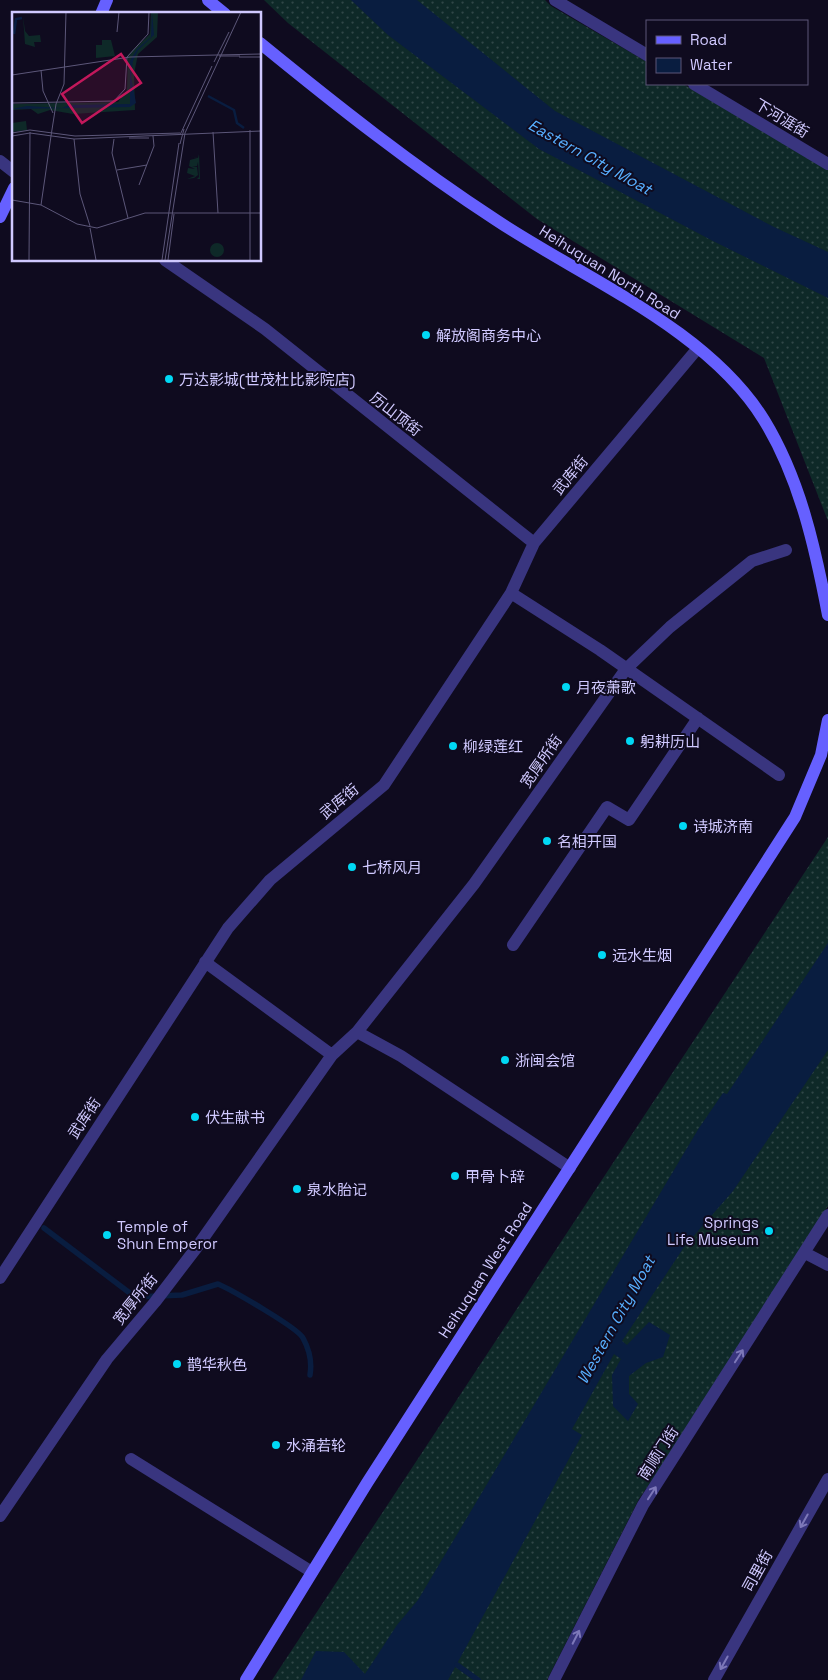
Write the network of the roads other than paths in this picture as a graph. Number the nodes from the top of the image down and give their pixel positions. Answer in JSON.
{"nodes":[{"id":1,"x":107,"y":0,"type":"edge"},
{"id":2,"x":208,"y":0,"type":"edge"},
{"id":3,"x":555,"y":0,"type":"edge"},
{"id":4,"x":101,"y":12,"type":"edge"},
{"id":5,"x":223,"y":12,"type":"edge"},
{"id":6,"x":261,"y":44,"type":"edge"},
{"id":7,"x":646,"y":54,"type":"edge"},
{"id":8,"x":696,"y":85,"type":"edge"},
{"id":9,"x":0,"y":161,"type":"edge"},
{"id":10,"x":828,"y":164,"type":"edge"},
{"id":11,"x":12,"y":170,"type":"edge"},
{"id":12,"x":12,"y":192,"type":"edge"},
{"id":13,"x":0,"y":217,"type":"edge"},
{"id":14,"x":166,"y":261,"type":"edge"},
{"id":15,"x":698,"y":348,"type":"junction"},
{"id":16,"x":534,"y":542,"type":"junction"},
{"id":17,"x":786,"y":550,"type":"dead end"},
{"id":18,"x":511,"y":593,"type":"junction"},
{"id":19,"x":828,"y":614,"type":"edge"},
{"id":20,"x":626,"y":669,"type":"junction"},
{"id":21,"x":698,"y":718,"type":"junction"},
{"id":22,"x":828,"y":720,"type":"edge"},
{"id":23,"x":779,"y":775,"type":"dead end"},
{"id":24,"x":514,"y":944,"type":"dead end"},
{"id":25,"x":206,"y":962,"type":"junction"},
{"id":26,"x":357,"y":1032,"type":"junction"},
{"id":27,"x":332,"y":1055,"type":"junction"},
{"id":28,"x":570,"y":1168,"type":"junction"},
{"id":29,"x":828,"y":1215,"type":"edge"},
{"id":30,"x":805,"y":1253,"type":"junction"},
{"id":31,"x":828,"y":1266,"type":"edge"},
{"id":32,"x":0,"y":1278,"type":"edge"},
{"id":33,"x":131,"y":1459,"type":"dead end"},
{"id":34,"x":828,"y":1479,"type":"edge"},
{"id":35,"x":0,"y":1516,"type":"edge"},
{"id":36,"x":312,"y":1572,"type":"junction"},
{"id":37,"x":246,"y":1680,"type":"edge"},
{"id":38,"x":554,"y":1680,"type":"edge"},
{"id":39,"x":714,"y":1680,"type":"edge"}],
"edges":[{"from":1,"to":4,"type":"street"},
{"from":2,"to":5,"type":"street"},
{"from":3,"to":7,"type":"street"},
{"from":6,"to":15,"type":"street","name":"Heihuquan North Road"},
{"from":8,"to":10,"type":"street","name":"下河涯街"},
{"from":9,"to":11,"type":"street"},
{"from":12,"to":13,"type":"street"},
{"from":14,"to":16,"type":"street","name":"历山顶街"},
{"from":15,"to":16,"type":"street","name":"武库街"},
{"from":15,"to":19,"type":"street","name":"Heihuquan North Road"},
{"from":16,"to":18,"type":"street","name":"武库街"},
{"from":17,"to":20,"type":"street","name":"宽厚所街"},
{"from":18,"to":20,"type":"street"},
{"from":18,"to":25,"type":"street","name":"武库街"},
{"from":20,"to":21,"type":"street"},
{"from":20,"to":26,"type":"street","name":"宽厚所街"},
{"from":21,"to":23,"type":"street"},
{"from":21,"to":24,"type":"street"},
{"from":22,"to":28,"type":"street","name":"Heihuquan West Road"},
{"from":25,"to":27,"type":"street"},
{"from":25,"to":32,"type":"street","name":"武库街"},
{"from":26,"to":27,"type":"street","name":"宽厚所街"},
{"from":26,"to":28,"type":"street"},
{"from":27,"to":35,"type":"street","name":"宽厚所街"},
{"from":28,"to":36,"type":"street","name":"Heihuquan West Road"},
{"from":29,"to":30,"type":"street","name":"南顺门街"},
{"from":30,"to":31,"type":"street"},
{"from":38,"to":30,"type":"street","name":"南顺门街","one_way":true},
{"from":33,"to":36,"type":"street"},
{"from":34,"to":39,"type":"street","name":"司里街","one_way":true},
{"from":36,"to":37,"type":"street","name":"Heihuquan West Road"}]}
